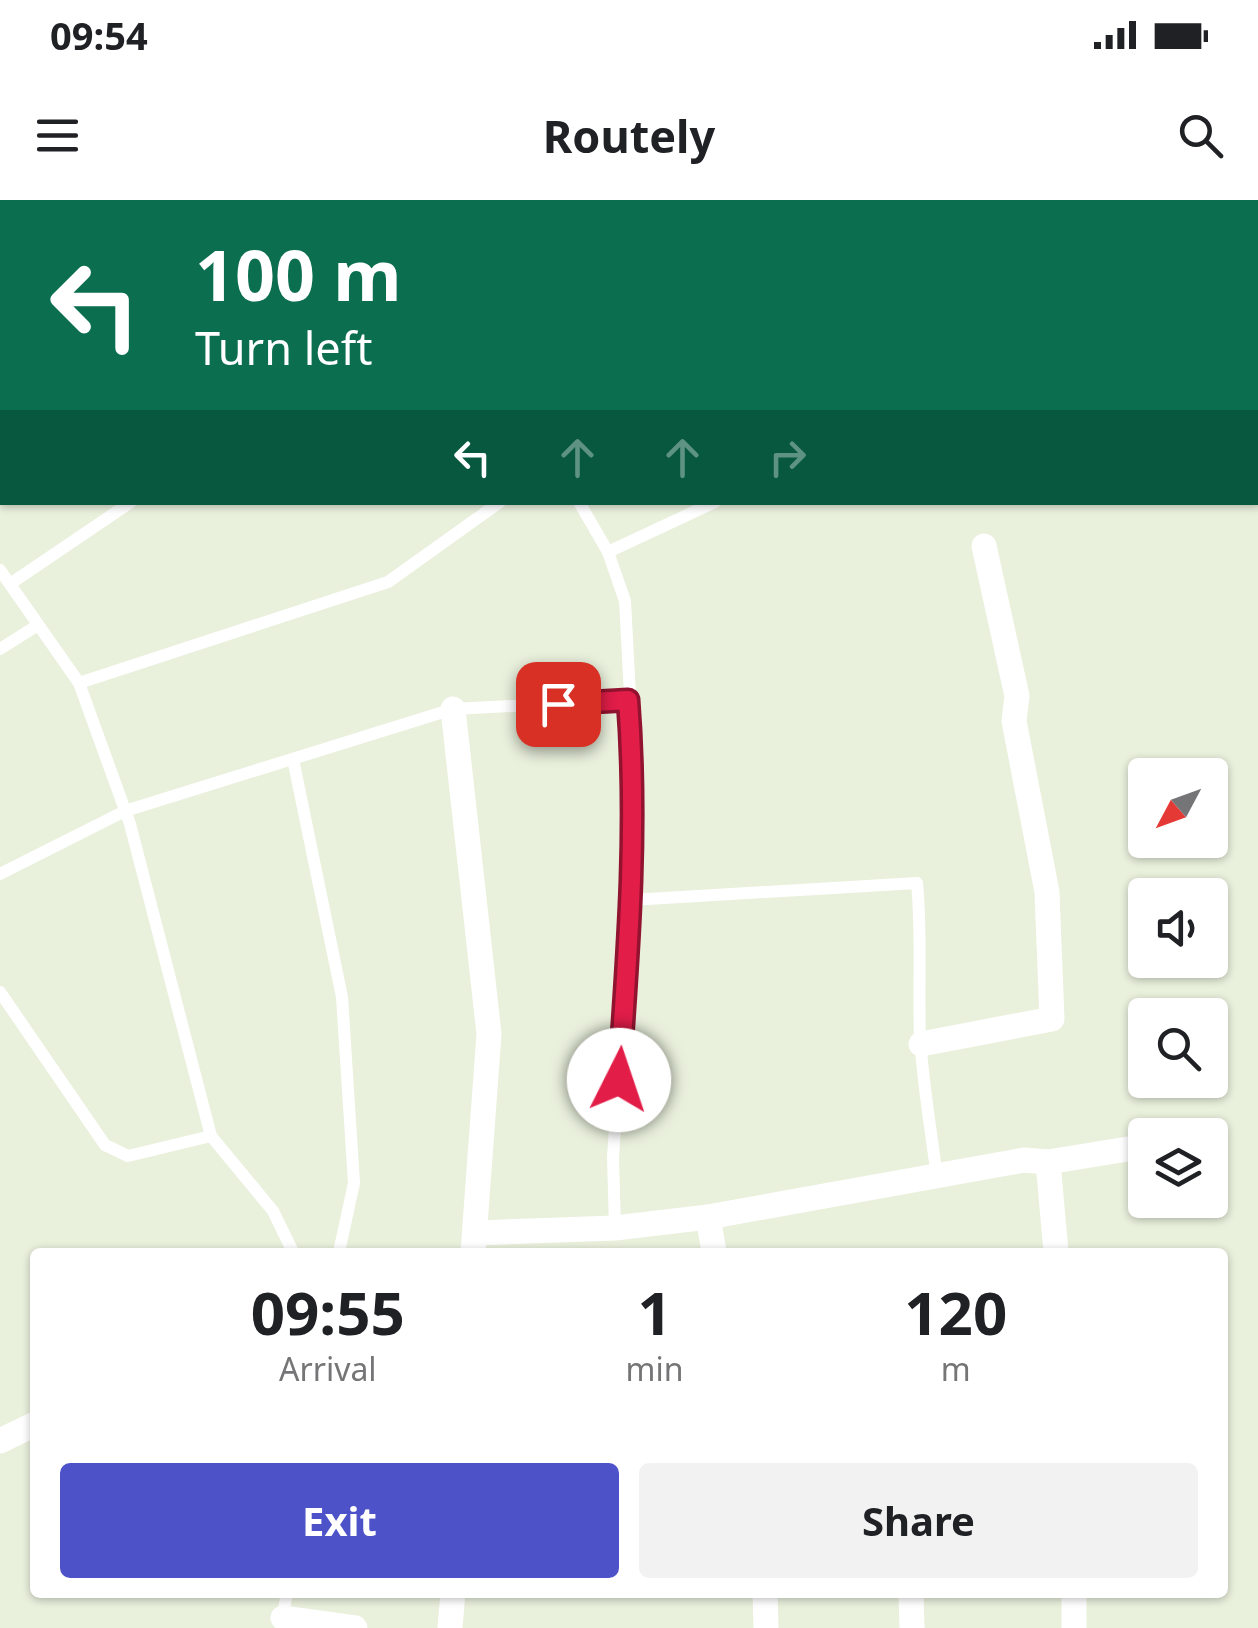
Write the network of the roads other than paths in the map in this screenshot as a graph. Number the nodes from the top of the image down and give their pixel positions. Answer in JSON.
{"nodes":[{"id":1,"x":127,"y":505,"type":"edge"},
{"id":2,"x":496,"y":505,"type":"edge"},
{"id":3,"x":581,"y":505,"type":"edge"},
{"id":4,"x":709,"y":505,"type":"edge"},
{"id":5,"x":984,"y":546,"type":"dead end"},
{"id":6,"x":608,"y":552,"type":"junction"},
{"id":7,"x":0,"y":570,"type":"edge"},
{"id":8,"x":10,"y":584,"type":"junction"},
{"id":9,"x":38,"y":625,"type":"junction"},
{"id":10,"x":0,"y":649,"type":"edge"},
{"id":11,"x":78,"y":683,"type":"junction"},
{"id":12,"x":628,"y":700,"type":"junction"},
{"id":13,"x":453,"y":709,"type":"junction"},
{"id":14,"x":293,"y":759,"type":"junction"},
{"id":15,"x":125,"y":811,"type":"junction"},
{"id":16,"x":0,"y":874,"type":"edge"},
{"id":17,"x":631,"y":900,"type":"junction"},
{"id":18,"x":0,"y":992,"type":"edge"},
{"id":19,"x":920,"y":1044,"type":"junction"},
{"id":20,"x":211,"y":1136,"type":"junction"},
{"id":21,"x":1128,"y":1149,"type":"edge"},
{"id":22,"x":1048,"y":1162,"type":"junction"},
{"id":23,"x":937,"y":1177,"type":"junction"},
{"id":24,"x":708,"y":1217,"type":"junction"},
{"id":25,"x":615,"y":1228,"type":"junction"},
{"id":26,"x":474,"y":1243,"type":"edge"},
{"id":27,"x":291,"y":1248,"type":"edge"},
{"id":28,"x":340,"y":1248,"type":"edge"},
{"id":29,"x":713,"y":1248,"type":"edge"},
{"id":30,"x":1056,"y":1248,"type":"edge"},
{"id":31,"x":30,"y":1426,"type":"edge"},
{"id":32,"x":0,"y":1441,"type":"edge"},
{"id":33,"x":452,"y":1598,"type":"edge"},
{"id":34,"x":765,"y":1598,"type":"edge"},
{"id":35,"x":911,"y":1598,"type":"edge"},
{"id":36,"x":1074,"y":1598,"type":"edge"},
{"id":37,"x":283,"y":1613,"type":"edge"},
{"id":38,"x":355,"y":1628,"type":"edge"},
{"id":39,"x":450,"y":1628,"type":"edge"},
{"id":40,"x":766,"y":1628,"type":"edge"},
{"id":41,"x":912,"y":1628,"type":"edge"},
{"id":42,"x":1074,"y":1628,"type":"edge"}],
"edges":[{"from":1,"to":8,"type":"lane"},
{"from":2,"to":11,"type":"lane"},
{"from":3,"to":6,"type":"lane"},
{"from":4,"to":6,"type":"lane"},
{"from":5,"to":19,"type":"street"},
{"from":6,"to":12,"type":"lane"},
{"from":7,"to":8,"type":"lane"},
{"from":8,"to":9,"type":"lane"},
{"from":9,"to":10,"type":"lane"},
{"from":9,"to":11,"type":"lane"},
{"from":11,"to":15,"type":"lane"},
{"from":12,"to":13,"type":"lane"},
{"from":12,"to":17,"type":"lane"},
{"from":13,"to":14,"type":"lane"},
{"from":13,"to":26,"type":"street"},
{"from":14,"to":15,"type":"lane"},
{"from":14,"to":28,"type":"lane"},
{"from":15,"to":16,"type":"lane"},
{"from":15,"to":20,"type":"lane"},
{"from":17,"to":19,"type":"lane"},
{"from":17,"to":25,"type":"lane"},
{"from":18,"to":20,"type":"lane"},
{"from":19,"to":23,"type":"lane"},
{"from":20,"to":27,"type":"lane"},
{"from":21,"to":22,"type":"street"},
{"from":22,"to":23,"type":"street"},
{"from":22,"to":30,"type":"street"},
{"from":23,"to":24,"type":"street"},
{"from":24,"to":25,"type":"street"},
{"from":24,"to":29,"type":"street"},
{"from":25,"to":26,"type":"street"},
{"from":31,"to":32,"type":"street"},
{"from":33,"to":39,"type":"street"},
{"from":34,"to":40,"type":"street"},
{"from":35,"to":41,"type":"street"},
{"from":36,"to":42,"type":"street"},
{"from":37,"to":38,"type":"street"}]}
